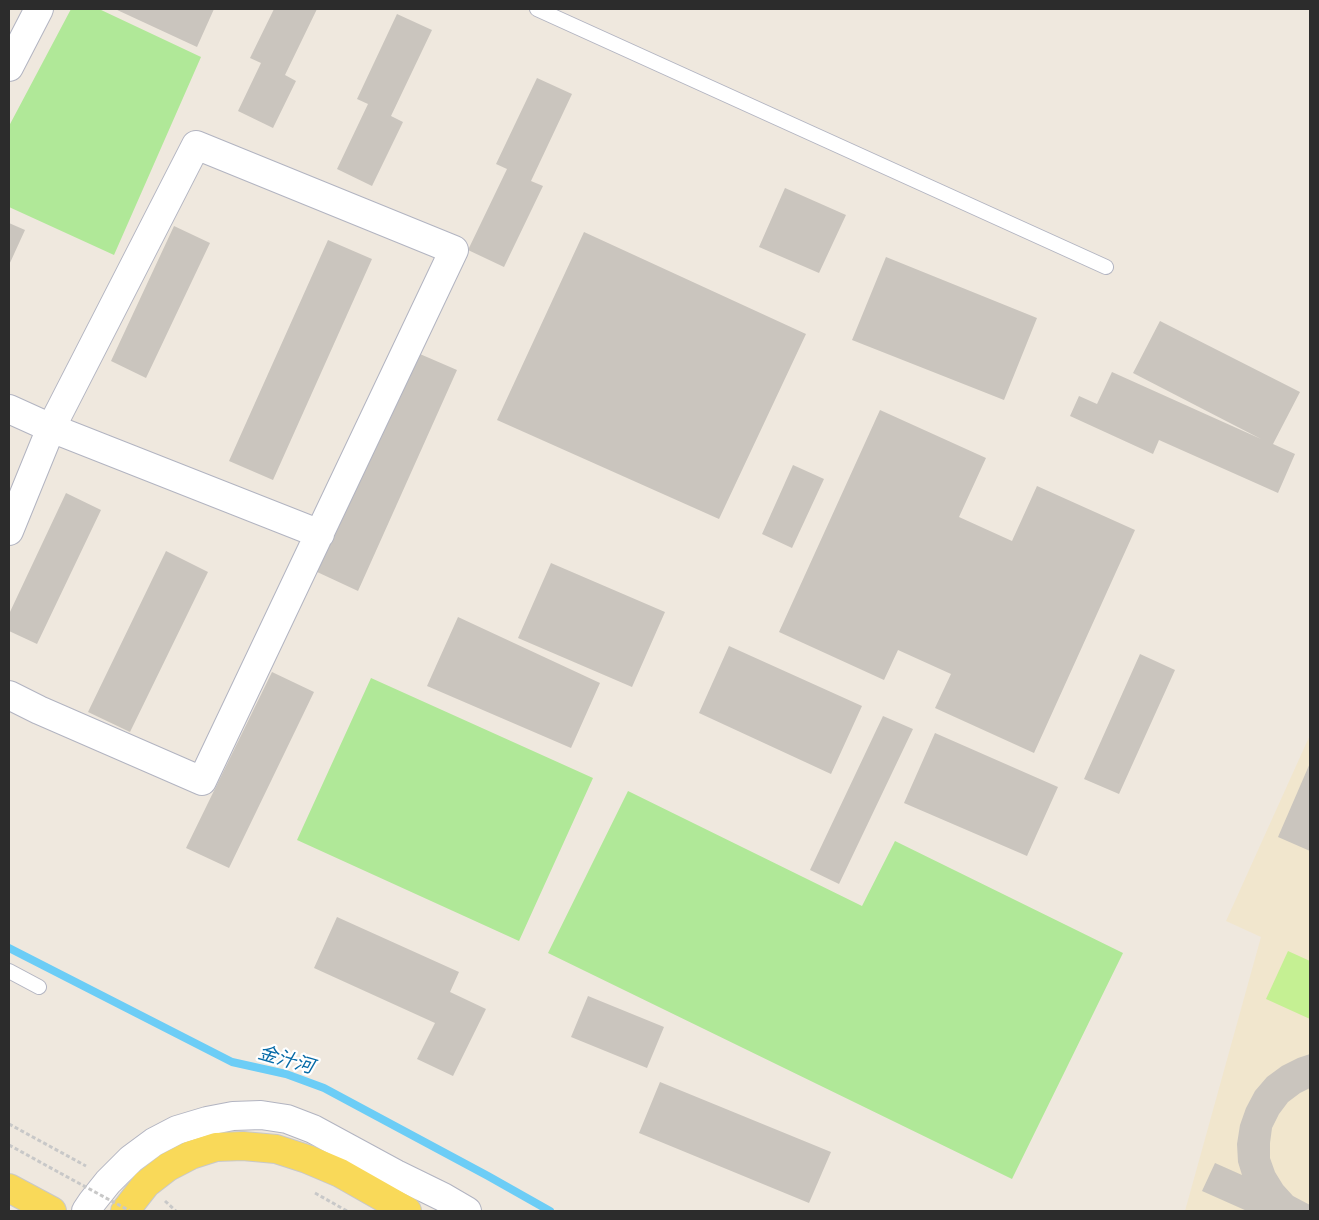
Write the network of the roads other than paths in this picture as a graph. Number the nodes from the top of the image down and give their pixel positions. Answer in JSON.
{"nodes":[{"id":1,"x":39,"y":9,"type":"edge"},
{"id":2,"x":537,"y":9,"type":"edge"},
{"id":3,"x":9,"y":67,"type":"edge"},
{"id":4,"x":1106,"y":267,"type":"dead end"},
{"id":5,"x":9,"y":409,"type":"edge"},
{"id":6,"x":51,"y":428,"type":"junction"},
{"id":7,"x":9,"y":531,"type":"edge"},
{"id":8,"x":320,"y":534,"type":"junction"},
{"id":9,"x":9,"y":695,"type":"edge"},
{"id":10,"x":9,"y":972,"type":"edge"},
{"id":11,"x":39,"y":987,"type":"dead end"},
{"id":12,"x":9,"y":1188,"type":"edge"},
{"id":13,"x":46,"y":1208,"type":"edge"},
{"id":14,"x":86,"y":1211,"type":"edge"},
{"id":15,"x":125,"y":1211,"type":"edge"},
{"id":16,"x":407,"y":1211,"type":"edge"},
{"id":17,"x":467,"y":1211,"type":"edge"}],
"edges":[{"from":1,"to":3,"type":"street"},
{"from":2,"to":4,"type":"lane"},
{"from":5,"to":6,"type":"street"},
{"from":6,"to":7,"type":"street"},
{"from":6,"to":8,"type":"street"},
{"from":6,"to":8,"type":"street"},
{"from":8,"to":9,"type":"street"},
{"from":10,"to":11,"type":"lane"},
{"from":12,"to":13,"type":"main road"},
{"from":14,"to":17,"type":"street"},
{"from":15,"to":16,"type":"main road"}]}
